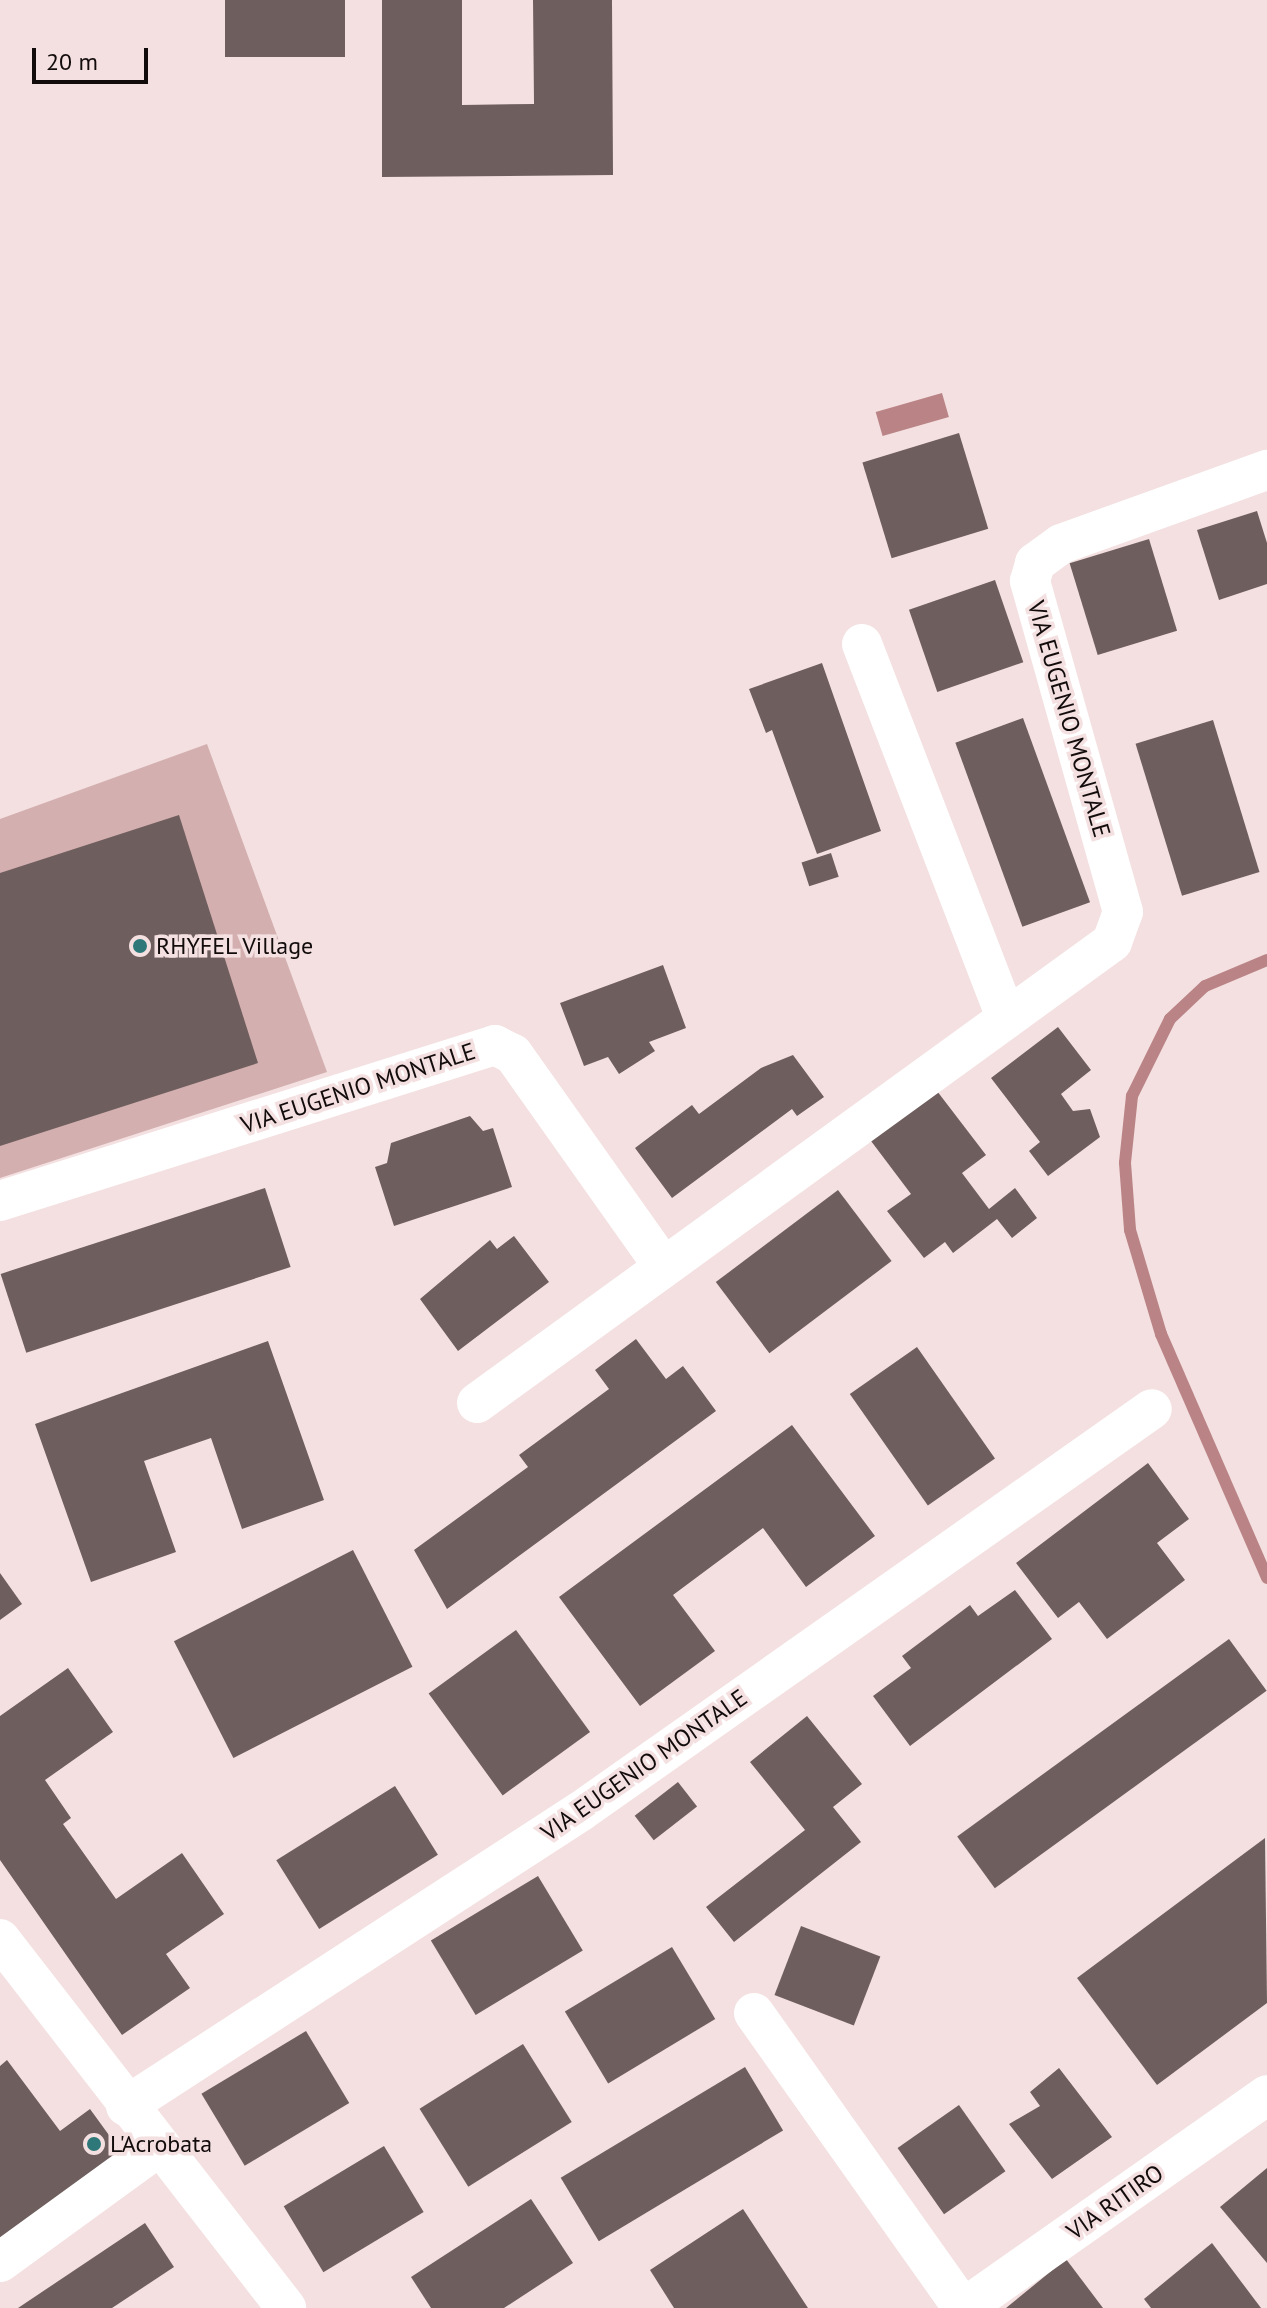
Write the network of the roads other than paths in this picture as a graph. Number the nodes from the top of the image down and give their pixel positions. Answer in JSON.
{"nodes":[{"id":1,"x":1267,"y":470,"type":"edge"},
{"id":2,"x":862,"y":644,"type":"dead end"},
{"id":3,"x":1006,"y":1018,"type":"junction"},
{"id":4,"x":0,"y":1201,"type":"edge"},
{"id":5,"x":663,"y":1266,"type":"junction"},
{"id":6,"x":477,"y":1403,"type":"dead end"},
{"id":7,"x":1152,"y":1409,"type":"dead end"},
{"id":8,"x":0,"y":1939,"type":"edge"},
{"id":9,"x":754,"y":2013,"type":"dead end"},
{"id":10,"x":1267,"y":2095,"type":"edge"},
{"id":11,"x":126,"y":2106,"type":"junction"},
{"id":12,"x":158,"y":2147,"type":"junction"},
{"id":13,"x":0,"y":2262,"type":"edge"},
{"id":14,"x":286,"y":2308,"type":"edge"},
{"id":15,"x":964,"y":2308,"type":"edge"}],
"edges":[{"from":1,"to":3,"type":"street","name":"VIA EUGENIO MONTALE"},
{"from":2,"to":3,"type":"street"},
{"from":3,"to":5,"type":"street","name":"VIA EUGENIO MONTALE"},
{"from":4,"to":5,"type":"street","name":"VIA EUGENIO MONTALE"},
{"from":5,"to":6,"type":"street","name":"VIA EUGENIO MONTALE"},
{"from":7,"to":11,"type":"street","name":"VIA EUGENIO MONTALE"},
{"from":8,"to":11,"type":"street"},
{"from":9,"to":15,"type":"street","name":"VIA RITIRO"},
{"from":10,"to":15,"type":"street","name":"VIA RITIRO"},
{"from":11,"to":12,"type":"street"},
{"from":12,"to":13,"type":"street"},
{"from":12,"to":14,"type":"street"}]}
